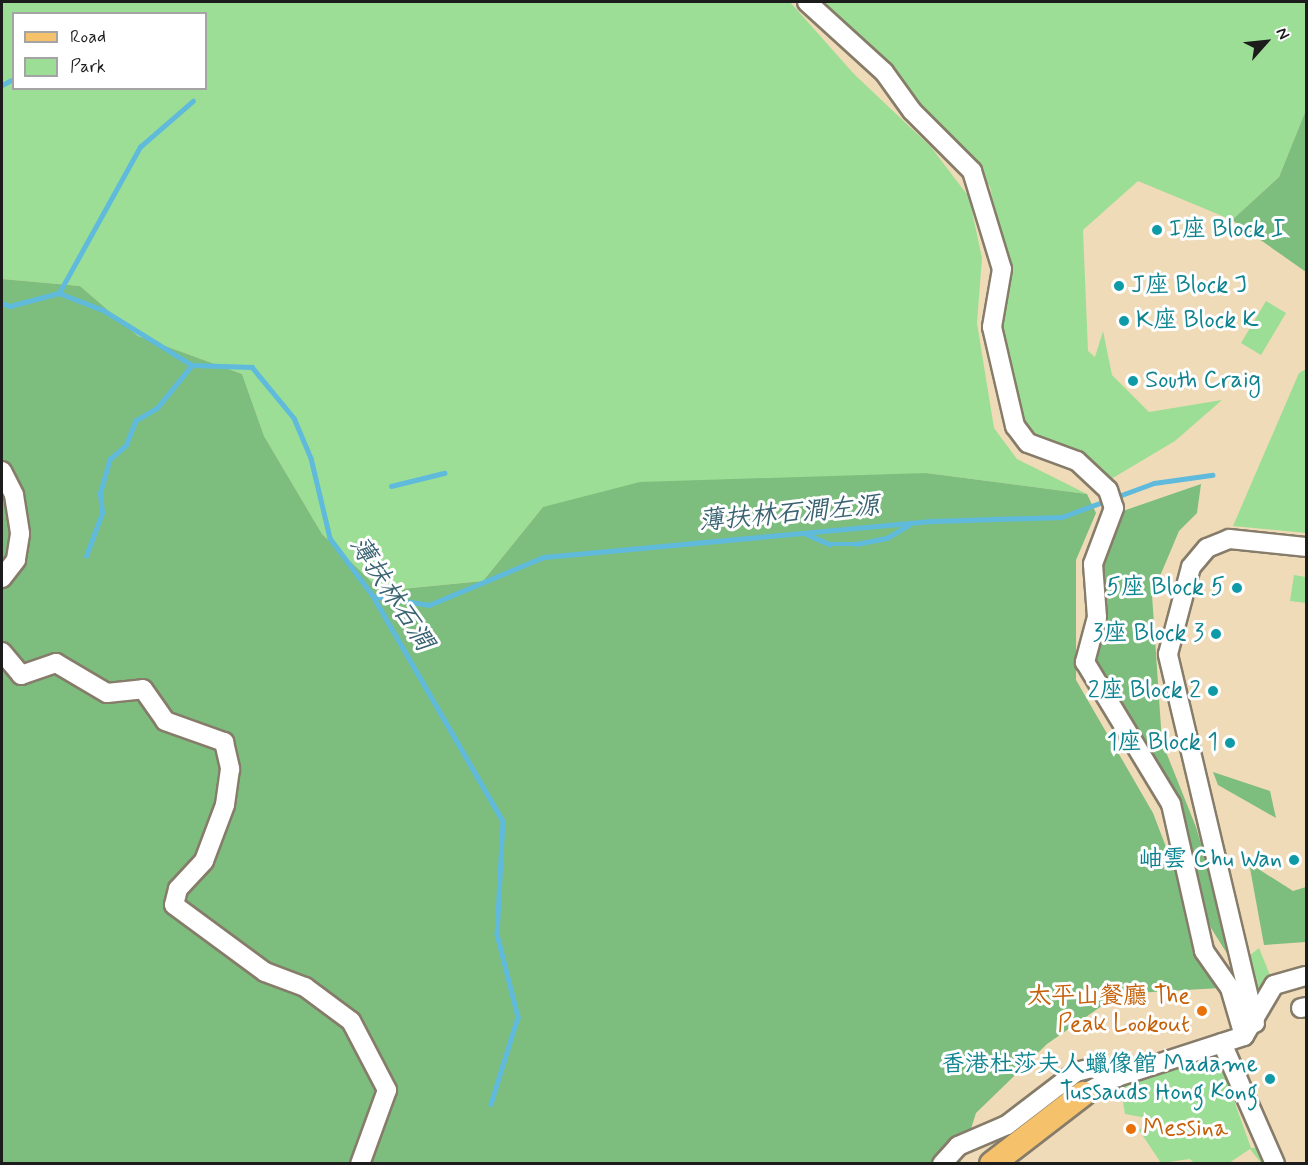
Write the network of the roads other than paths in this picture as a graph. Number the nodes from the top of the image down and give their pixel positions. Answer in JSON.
{"nodes":[{"id":1,"x":807,"y":2,"type":"edge"},
{"id":2,"x":2,"y":471,"type":"edge"},
{"id":3,"x":1306,"y":547,"type":"edge"},
{"id":4,"x":2,"y":578,"type":"edge"},
{"id":5,"x":2,"y":652,"type":"edge"},
{"id":6,"x":1306,"y":976,"type":"edge"},
{"id":7,"x":1250,"y":1029,"type":"junction"},
{"id":8,"x":1222,"y":1043,"type":"junction"},
{"id":9,"x":1117,"y":1077,"type":"junction"},
{"id":10,"x":1083,"y":1094,"type":"joint"},
{"id":11,"x":360,"y":1164,"type":"edge"},
{"id":12,"x":942,"y":1164,"type":"edge"},
{"id":13,"x":992,"y":1164,"type":"edge"},
{"id":14,"x":1275,"y":1164,"type":"edge"}],
"edges":[{"from":1,"to":7,"type":"street"},
{"from":2,"to":4,"type":"street"},
{"from":3,"to":7,"type":"street"},
{"from":5,"to":11,"type":"street"},
{"from":6,"to":7,"type":"street"},
{"from":7,"to":8,"type":"street"},
{"from":8,"to":9,"type":"street"},
{"from":8,"to":14,"type":"street"},
{"from":9,"to":10,"type":"street"},
{"from":9,"to":12,"type":"street"},
{"from":10,"to":13,"type":"main road"}]}
